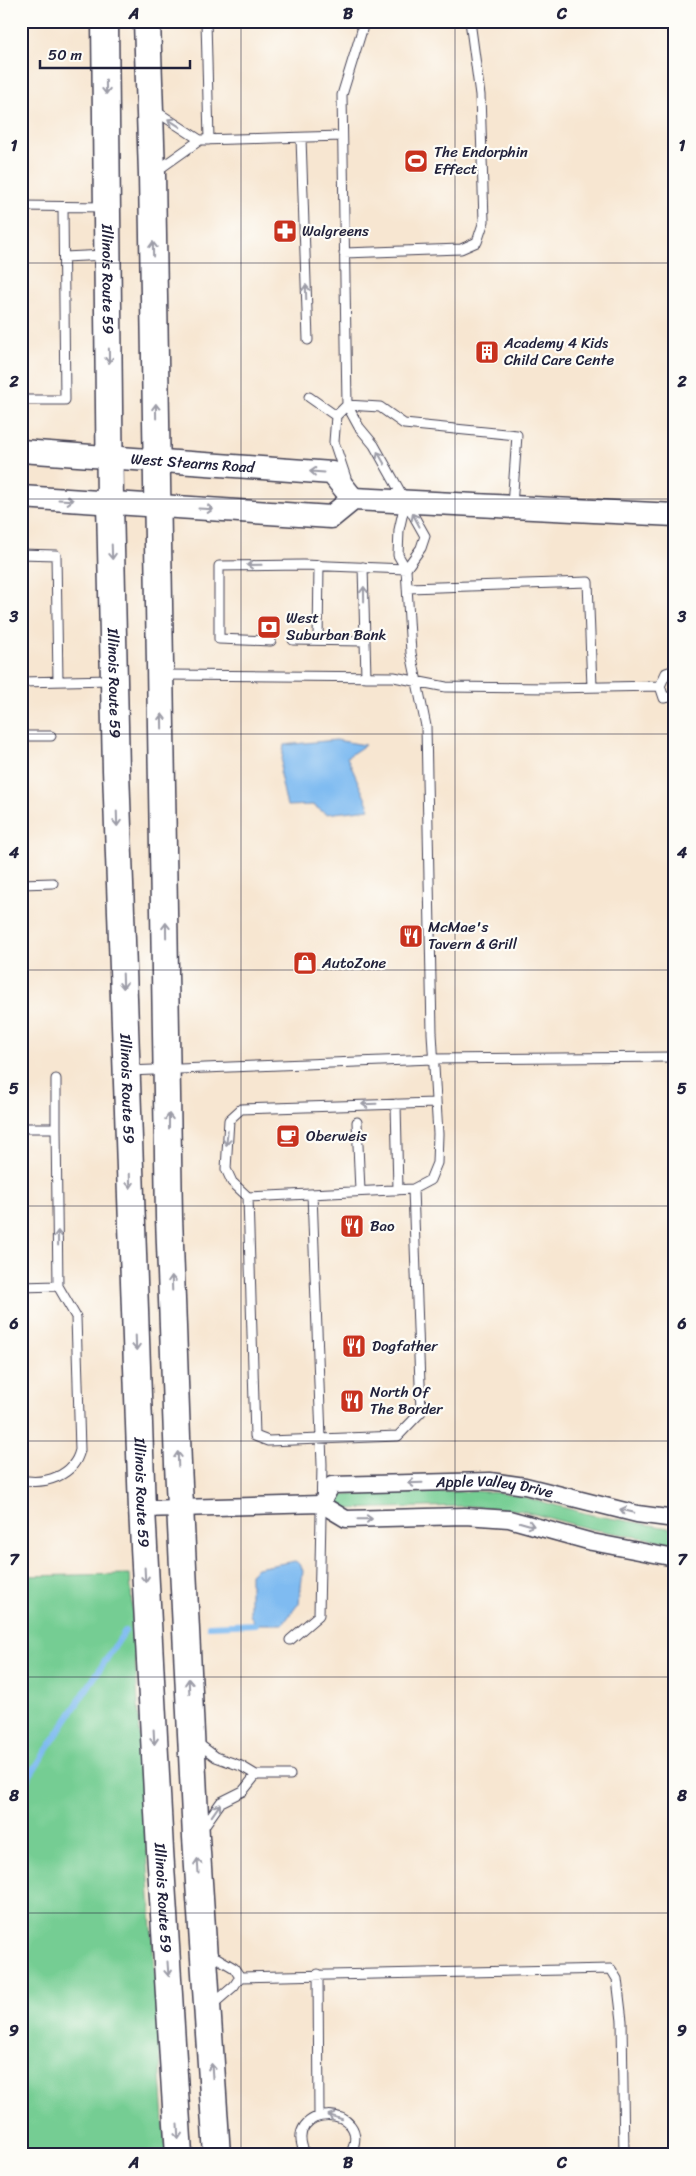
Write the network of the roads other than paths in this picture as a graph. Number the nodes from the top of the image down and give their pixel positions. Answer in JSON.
{"nodes":[{"id":1,"x":105,"y":21,"type":"edge"},
{"id":2,"x":147,"y":21,"type":"edge"},
{"id":3,"x":206,"y":21,"type":"edge"},
{"id":4,"x":362,"y":21,"type":"edge"},
{"id":5,"x":470,"y":21,"type":"edge"},
{"id":6,"x":149,"y":107,"type":"junction"},
{"id":7,"x":342,"y":136,"type":"junction"},
{"id":8,"x":301,"y":138,"type":"junction"},
{"id":9,"x":204,"y":140,"type":"junction"},
{"id":10,"x":152,"y":174,"type":"junction"},
{"id":11,"x":21,"y":206,"type":"edge"},
{"id":12,"x":107,"y":207,"type":"junction"},
{"id":13,"x":63,"y":208,"type":"junction"},
{"id":14,"x":344,"y":253,"type":"junction"},
{"id":15,"x":108,"y":255,"type":"junction"},
{"id":16,"x":64,"y":257,"type":"junction"},
{"id":17,"x":308,"y":340,"type":"dead end"},
{"id":18,"x":309,"y":397,"type":"dead end"},
{"id":19,"x":21,"y":400,"type":"edge"},
{"id":20,"x":347,"y":405,"type":"junction"},
{"id":21,"x":336,"y":416,"type":"junction"},
{"id":22,"x":21,"y":451,"type":"edge"},
{"id":23,"x":110,"y":457,"type":"junction"},
{"id":24,"x":156,"y":460,"type":"junction"},
{"id":25,"x":21,"y":497,"type":"edge"},
{"id":26,"x":353,"y":499,"type":"junction"},
{"id":27,"x":406,"y":500,"type":"junction"},
{"id":28,"x":110,"y":503,"type":"junction"},
{"id":29,"x":157,"y":506,"type":"junction"},
{"id":30,"x":512,"y":506,"type":"junction"},
{"id":31,"x":675,"y":516,"type":"edge"},
{"id":32,"x":21,"y":554,"type":"edge"},
{"id":33,"x":319,"y":565,"type":"junction"},
{"id":34,"x":363,"y":567,"type":"junction"},
{"id":35,"x":406,"y":569,"type":"junction"},
{"id":36,"x":408,"y":588,"type":"junction"},
{"id":37,"x":293,"y":640,"type":"dead end"},
{"id":38,"x":318,"y":640,"type":"junction"},
{"id":39,"x":270,"y":641,"type":"dead end"},
{"id":40,"x":365,"y":641,"type":"junction"},
{"id":41,"x":675,"y":670,"type":"edge"},
{"id":42,"x":161,"y":675,"type":"junction"},
{"id":43,"x":366,"y":677,"type":"junction"},
{"id":44,"x":114,"y":679,"type":"junction"},
{"id":45,"x":416,"y":680,"type":"junction"},
{"id":46,"x":58,"y":681,"type":"junction"},
{"id":47,"x":21,"y":682,"type":"edge"},
{"id":48,"x":660,"y":686,"type":"junction"},
{"id":49,"x":592,"y":687,"type":"junction"},
{"id":50,"x":675,"y":696,"type":"edge"},
{"id":51,"x":21,"y":736,"type":"edge"},
{"id":52,"x":51,"y":736,"type":"dead end"},
{"id":53,"x":53,"y":883,"type":"dead end"},
{"id":54,"x":21,"y":884,"type":"edge"},
{"id":55,"x":675,"y":1056,"type":"edge"},
{"id":56,"x":433,"y":1060,"type":"junction"},
{"id":57,"x":168,"y":1070,"type":"junction"},
{"id":58,"x":126,"y":1072,"type":"junction"},
{"id":59,"x":56,"y":1079,"type":"dead end"},
{"id":60,"x":435,"y":1102,"type":"junction"},
{"id":61,"x":396,"y":1104,"type":"junction"},
{"id":62,"x":357,"y":1122,"type":"dead end"},
{"id":63,"x":21,"y":1128,"type":"edge"},
{"id":64,"x":56,"y":1128,"type":"junction"},
{"id":65,"x":413,"y":1189,"type":"junction"},
{"id":66,"x":398,"y":1190,"type":"junction"},
{"id":67,"x":360,"y":1191,"type":"junction"},
{"id":68,"x":312,"y":1194,"type":"junction"},
{"id":69,"x":248,"y":1197,"type":"junction"},
{"id":70,"x":58,"y":1286,"type":"junction"},
{"id":71,"x":21,"y":1287,"type":"edge"},
{"id":72,"x":321,"y":1439,"type":"junction"},
{"id":73,"x":21,"y":1480,"type":"edge"},
{"id":74,"x":321,"y":1504,"type":"junction"},
{"id":75,"x":180,"y":1508,"type":"junction"},
{"id":76,"x":142,"y":1509,"type":"junction"},
{"id":77,"x":675,"y":1519,"type":"edge"},
{"id":78,"x":675,"y":1558,"type":"edge"},
{"id":79,"x":290,"y":1640,"type":"dead end"},
{"id":80,"x":191,"y":1738,"type":"junction"},
{"id":81,"x":256,"y":1774,"type":"junction"},
{"id":82,"x":290,"y":1774,"type":"dead end"},
{"id":83,"x":196,"y":1837,"type":"junction"},
{"id":84,"x":204,"y":1950,"type":"junction"},
{"id":85,"x":318,"y":1974,"type":"junction"},
{"id":86,"x":240,"y":1977,"type":"junction"},
{"id":87,"x":208,"y":2008,"type":"junction"},
{"id":88,"x":319,"y":2115,"type":"junction"},
{"id":89,"x":179,"y":2155,"type":"edge"},
{"id":90,"x":217,"y":2155,"type":"edge"},
{"id":91,"x":306,"y":2155,"type":"edge"},
{"id":92,"x":350,"y":2155,"type":"edge"},
{"id":93,"x":624,"y":2155,"type":"edge"}],
"edges":[{"from":1,"to":12,"type":"main road","name":"Illinois Route 59","one_way":true},
{"from":2,"to":6,"type":"main road"},
{"from":3,"to":9,"type":"lane"},
{"from":4,"to":7,"type":"lane"},
{"from":5,"to":14,"type":"lane"},
{"from":9,"to":6,"type":"lane","one_way":true},
{"from":6,"to":10,"type":"main road"},
{"from":7,"to":8,"type":"lane"},
{"from":7,"to":14,"type":"lane"},
{"from":8,"to":9,"type":"lane"},
{"from":17,"to":8,"type":"lane","one_way":true},
{"from":9,"to":10,"type":"lane"},
{"from":24,"to":10,"type":"main road","one_way":true},
{"from":11,"to":13,"type":"lane"},
{"from":12,"to":13,"type":"lane"},
{"from":12,"to":15,"type":"main road","name":"Illinois Route 59"},
{"from":13,"to":16,"type":"lane"},
{"from":14,"to":20,"type":"lane"},
{"from":15,"to":16,"type":"lane"},
{"from":15,"to":23,"type":"main road","name":"Illinois Route 59","one_way":true},
{"from":16,"to":19,"type":"lane"},
{"from":18,"to":21,"type":"lane"},
{"from":20,"to":21,"type":"lane"},
{"from":27,"to":20,"type":"lane","one_way":true},
{"from":20,"to":30,"type":"lane"},
{"from":21,"to":26,"type":"lane"},
{"from":22,"to":23,"type":"main road","name":"West Stearns Road"},
{"from":23,"to":24,"type":"main road","name":"West Stearns Road"},
{"from":23,"to":28,"type":"main road","name":"Illinois Route 59"},
{"from":26,"to":24,"type":"main road","name":"West Stearns Road","one_way":true},
{"from":24,"to":29,"type":"main road"},
{"from":25,"to":28,"type":"main road","one_way":true},
{"from":26,"to":27,"type":"main road"},
{"from":29,"to":26,"type":"main road","one_way":true},
{"from":27,"to":30,"type":"main road"},
{"from":27,"to":35,"type":"lane"},
{"from":35,"to":27,"type":"lane","one_way":true},
{"from":28,"to":29,"type":"main road"},
{"from":28,"to":44,"type":"main road","name":"Illinois Route 59","one_way":true},
{"from":29,"to":42,"type":"main road"},
{"from":30,"to":31,"type":"main road"},
{"from":32,"to":46,"type":"lane"},
{"from":33,"to":34,"type":"lane"},
{"from":33,"to":38,"type":"lane"},
{"from":33,"to":39,"type":"lane","one_way":true},
{"from":34,"to":35,"type":"lane"},
{"from":40,"to":34,"type":"lane","one_way":true},
{"from":35,"to":36,"type":"lane"},
{"from":36,"to":45,"type":"lane"},
{"from":36,"to":49,"type":"lane"},
{"from":37,"to":38,"type":"lane"},
{"from":38,"to":40,"type":"lane"},
{"from":40,"to":43,"type":"lane"},
{"from":41,"to":48,"type":"lane"},
{"from":42,"to":43,"type":"lane"},
{"from":57,"to":42,"type":"main road","one_way":true},
{"from":43,"to":45,"type":"lane"},
{"from":44,"to":46,"type":"lane"},
{"from":44,"to":58,"type":"main road","name":"Illinois Route 59","one_way":true},
{"from":45,"to":49,"type":"lane"},
{"from":45,"to":56,"type":"lane"},
{"from":46,"to":47,"type":"lane"},
{"from":48,"to":49,"type":"lane"},
{"from":48,"to":50,"type":"lane"},
{"from":51,"to":52,"type":"lane"},
{"from":53,"to":54,"type":"lane"},
{"from":55,"to":56,"type":"lane"},
{"from":56,"to":57,"type":"lane"},
{"from":56,"to":60,"type":"lane"},
{"from":57,"to":58,"type":"lane"},
{"from":75,"to":57,"type":"main road","one_way":true},
{"from":58,"to":76,"type":"main road","name":"Illinois Route 59","one_way":true},
{"from":59,"to":64,"type":"lane"},
{"from":60,"to":61,"type":"lane"},
{"from":60,"to":65,"type":"lane"},
{"from":61,"to":66,"type":"lane"},
{"from":61,"to":69,"type":"lane","one_way":true},
{"from":62,"to":67,"type":"lane"},
{"from":63,"to":64,"type":"lane"},
{"from":70,"to":64,"type":"lane","one_way":true},
{"from":65,"to":66,"type":"lane"},
{"from":65,"to":72,"type":"lane"},
{"from":66,"to":67,"type":"lane"},
{"from":67,"to":68,"type":"lane"},
{"from":68,"to":69,"type":"lane"},
{"from":68,"to":72,"type":"lane"},
{"from":69,"to":72,"type":"lane"},
{"from":70,"to":71,"type":"lane"},
{"from":70,"to":73,"type":"lane"},
{"from":72,"to":74,"type":"lane"},
{"from":74,"to":75,"type":"street"},
{"from":77,"to":74,"type":"street","name":"Apple Valley Drive","one_way":true},
{"from":74,"to":78,"type":"street","name":"Apple Valley Drive","one_way":true},
{"from":74,"to":79,"type":"lane"},
{"from":75,"to":76,"type":"street"},
{"from":80,"to":75,"type":"main road","one_way":true},
{"from":76,"to":89,"type":"main road","name":"Illinois Route 59","one_way":true},
{"from":80,"to":81,"type":"lane"},
{"from":80,"to":83,"type":"main road"},
{"from":81,"to":82,"type":"lane"},
{"from":83,"to":81,"type":"lane","one_way":true},
{"from":84,"to":83,"type":"main road","one_way":true},
{"from":84,"to":86,"type":"lane"},
{"from":84,"to":87,"type":"main road"},
{"from":85,"to":86,"type":"lane"},
{"from":85,"to":88,"type":"lane"},
{"from":85,"to":93,"type":"lane"},
{"from":86,"to":87,"type":"lane"},
{"from":90,"to":87,"type":"main road","one_way":true},
{"from":88,"to":91,"type":"lane"},
{"from":92,"to":88,"type":"lane","one_way":true}]}
